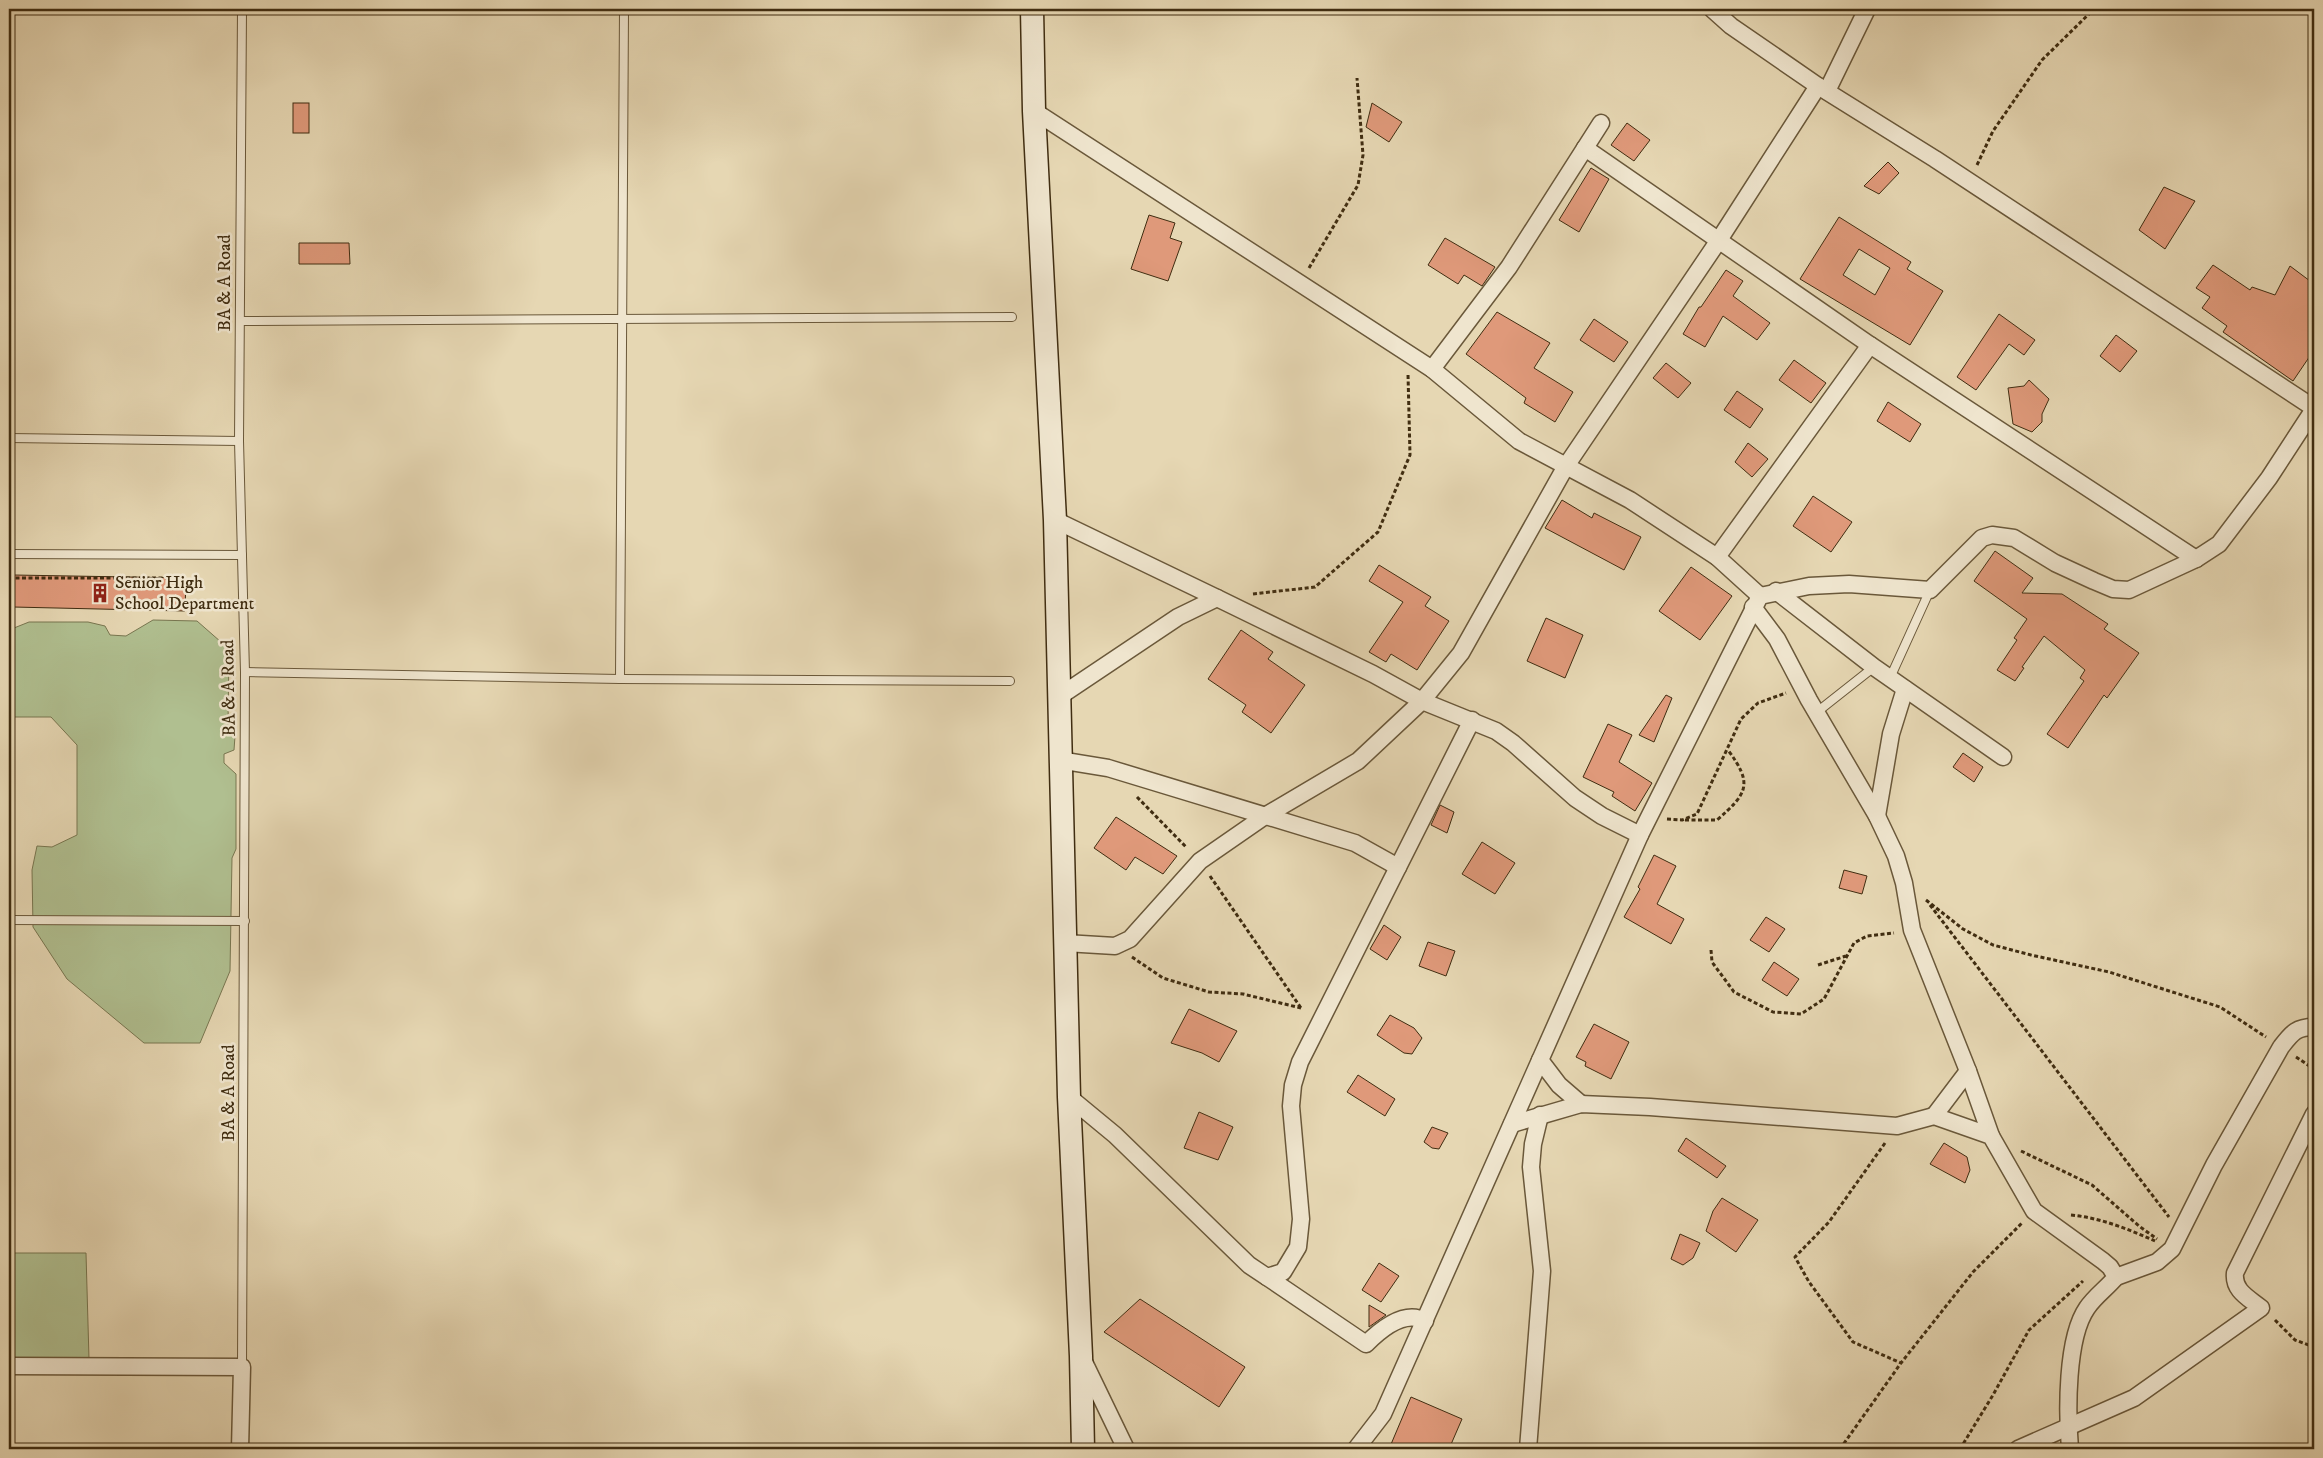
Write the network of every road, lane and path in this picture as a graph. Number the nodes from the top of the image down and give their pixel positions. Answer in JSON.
{"nodes":[{"id":1,"x":242,"y":9,"type":"edge"},
{"id":2,"x":624,"y":9,"type":"edge"},
{"id":3,"x":1032,"y":9,"type":"edge"},
{"id":4,"x":1712,"y":9,"type":"edge"},
{"id":5,"x":1867,"y":9,"type":"edge"},
{"id":6,"x":2094,"y":9,"type":"edge"},
{"id":7,"x":1357,"y":78,"type":"dead end"},
{"id":8,"x":1823,"y":89,"type":"junction"},
{"id":9,"x":1034,"y":111,"type":"junction"},
{"id":10,"x":1601,"y":122,"type":"dead end"},
{"id":11,"x":1584,"y":148,"type":"junction"},
{"id":12,"x":1969,"y":181,"type":"junction"},
{"id":13,"x":1719,"y":240,"type":"junction"},
{"id":14,"x":1300,"y":283,"type":"junction"},
{"id":15,"x":1012,"y":317,"type":"dead end"},
{"id":16,"x":622,"y":320,"type":"junction"},
{"id":17,"x":240,"y":321,"type":"junction"},
{"id":18,"x":1870,"y":344,"type":"junction"},
{"id":19,"x":1408,"y":353,"type":"junction"},
{"id":20,"x":1432,"y":369,"type":"junction"},
{"id":21,"x":2314,"y":409,"type":"edge"},
{"id":22,"x":9,"y":438,"type":"edge"},
{"id":23,"x":239,"y":441,"type":"junction"},
{"id":24,"x":1566,"y":466,"type":"junction"},
{"id":25,"x":1055,"y":520,"type":"junction"},
{"id":26,"x":9,"y":554,"type":"edge"},
{"id":27,"x":242,"y":555,"type":"junction"},
{"id":28,"x":1717,"y":558,"type":"junction"},
{"id":29,"x":2196,"y":558,"type":"junction"},
{"id":30,"x":9,"y":578,"type":"edge"},
{"id":31,"x":180,"y":578,"type":"dead end"},
{"id":32,"x":1930,"y":590,"type":"junction"},
{"id":33,"x":1776,"y":591,"type":"junction"},
{"id":34,"x":1217,"y":598,"type":"junction"},
{"id":35,"x":1756,"y":601,"type":"junction"},
{"id":36,"x":1874,"y":667,"type":"junction"},
{"id":37,"x":245,"y":672,"type":"junction"},
{"id":38,"x":1890,"y":678,"type":"junction"},
{"id":39,"x":620,"y":679,"type":"junction"},
{"id":40,"x":1010,"y":680,"type":"dead end"},
{"id":41,"x":1802,"y":688,"type":"junction"},
{"id":42,"x":1905,"y":689,"type":"junction"},
{"id":43,"x":1060,"y":696,"type":"junction"},
{"id":44,"x":1422,"y":701,"type":"junction"},
{"id":45,"x":1817,"y":712,"type":"junction"},
{"id":46,"x":1472,"y":720,"type":"junction"},
{"id":47,"x":1728,"y":750,"type":"junction"},
{"id":48,"x":2003,"y":757,"type":"dead end"},
{"id":49,"x":1059,"y":760,"type":"junction"},
{"id":50,"x":1136,"y":796,"type":"dead end"},
{"id":51,"x":1265,"y":816,"type":"junction"},
{"id":52,"x":1877,"y":816,"type":"junction"},
{"id":53,"x":1649,"y":817,"type":"junction"},
{"id":54,"x":1682,"y":820,"type":"junction"},
{"id":55,"x":1640,"y":835,"type":"junction"},
{"id":56,"x":1200,"y":861,"type":"junction"},
{"id":57,"x":1398,"y":867,"type":"junction"},
{"id":58,"x":1904,"y":883,"type":"junction"},
{"id":59,"x":1927,"y":901,"type":"junction"},
{"id":60,"x":9,"y":920,"type":"edge"},
{"id":61,"x":245,"y":921,"type":"junction"},
{"id":62,"x":1912,"y":930,"type":"junction"},
{"id":63,"x":1065,"y":943,"type":"junction"},
{"id":64,"x":1115,"y":946,"type":"junction"},
{"id":65,"x":1711,"y":950,"type":"dead end"},
{"id":66,"x":1847,"y":956,"type":"junction"},
{"id":67,"x":1818,"y":966,"type":"dead end"},
{"id":68,"x":1301,"y":1008,"type":"junction"},
{"id":69,"x":1319,"y":1024,"type":"junction"},
{"id":70,"x":2314,"y":1027,"type":"edge"},
{"id":71,"x":2281,"y":1047,"type":"junction"},
{"id":72,"x":1540,"y":1060,"type":"junction"},
{"id":73,"x":2314,"y":1069,"type":"edge"},
{"id":74,"x":1968,"y":1071,"type":"junction"},
{"id":75,"x":1069,"y":1097,"type":"junction"},
{"id":76,"x":1581,"y":1104,"type":"junction"},
{"id":77,"x":2314,"y":1114,"type":"edge"},
{"id":78,"x":1540,"y":1116,"type":"junction"},
{"id":79,"x":1934,"y":1116,"type":"junction"},
{"id":80,"x":1512,"y":1124,"type":"junction"},
{"id":81,"x":1897,"y":1126,"type":"junction"},
{"id":82,"x":1991,"y":1136,"type":"junction"},
{"id":83,"x":2034,"y":1211,"type":"junction"},
{"id":84,"x":2182,"y":1233,"type":"junction"},
{"id":85,"x":2172,"y":1249,"type":"junction"},
{"id":86,"x":1267,"y":1277,"type":"junction"},
{"id":87,"x":2114,"y":1279,"type":"junction"},
{"id":88,"x":2261,"y":1308,"type":"junction"},
{"id":89,"x":1424,"y":1321,"type":"junction"},
{"id":90,"x":2314,"y":1347,"type":"edge"},
{"id":91,"x":1081,"y":1356,"type":"junction"},
{"id":92,"x":1901,"y":1363,"type":"junction"},
{"id":93,"x":9,"y":1366,"type":"edge"},
{"id":94,"x":242,"y":1366,"type":"junction"},
{"id":95,"x":2068,"y":1426,"type":"junction"},
{"id":96,"x":240,"y":1449,"type":"edge"},
{"id":97,"x":1082,"y":1449,"type":"edge"},
{"id":98,"x":1126,"y":1449,"type":"edge"},
{"id":99,"x":1356,"y":1449,"type":"edge"},
{"id":100,"x":1528,"y":1449,"type":"edge"},
{"id":101,"x":1840,"y":1449,"type":"edge"},
{"id":102,"x":1960,"y":1449,"type":"edge"},
{"id":103,"x":2018,"y":1449,"type":"edge"},
{"id":104,"x":2070,"y":1449,"type":"edge"}],
"edges":[{"from":1,"to":17,"type":"lane","name":"BA & A Road"},
{"from":2,"to":16,"type":"lane"},
{"from":3,"to":9,"type":"street"},
{"from":4,"to":8,"type":"street"},
{"from":5,"to":8,"type":"street"},
{"from":6,"to":12,"type":"path"},
{"from":7,"to":14,"type":"path"},
{"from":8,"to":12,"type":"street"},
{"from":8,"to":13,"type":"street"},
{"from":9,"to":14,"type":"street"},
{"from":9,"to":25,"type":"street"},
{"from":10,"to":11,"type":"street"},
{"from":11,"to":13,"type":"street"},
{"from":11,"to":20,"type":"street"},
{"from":12,"to":21,"type":"street"},
{"from":13,"to":18,"type":"street"},
{"from":13,"to":24,"type":"street"},
{"from":14,"to":19,"type":"street"},
{"from":15,"to":16,"type":"lane"},
{"from":16,"to":17,"type":"lane"},
{"from":16,"to":39,"type":"lane"},
{"from":17,"to":23,"type":"lane","name":"BA & A Road"},
{"from":18,"to":28,"type":"street"},
{"from":18,"to":29,"type":"street"},
{"from":19,"to":20,"type":"street"},
{"from":19,"to":34,"type":"path"},
{"from":20,"to":24,"type":"street"},
{"from":21,"to":29,"type":"street"},
{"from":22,"to":23,"type":"lane"},
{"from":23,"to":27,"type":"lane","name":"BA & A Road"},
{"from":24,"to":28,"type":"street"},
{"from":24,"to":44,"type":"street"},
{"from":25,"to":34,"type":"street"},
{"from":25,"to":43,"type":"street"},
{"from":26,"to":27,"type":"lane"},
{"from":27,"to":37,"type":"lane","name":"BA & A Road"},
{"from":28,"to":35,"type":"street"},
{"from":29,"to":32,"type":"street"},
{"from":30,"to":31,"type":"path"},
{"from":32,"to":33,"type":"street"},
{"from":32,"to":38,"type":"lane"},
{"from":33,"to":35,"type":"street"},
{"from":33,"to":36,"type":"street"},
{"from":34,"to":43,"type":"street"},
{"from":34,"to":44,"type":"street"},
{"from":35,"to":41,"type":"street"},
{"from":35,"to":53,"type":"street"},
{"from":36,"to":38,"type":"street"},
{"from":36,"to":45,"type":"lane"},
{"from":37,"to":39,"type":"lane"},
{"from":37,"to":61,"type":"lane","name":"BA & A Road"},
{"from":38,"to":42,"type":"street"},
{"from":39,"to":40,"type":"lane"},
{"from":41,"to":45,"type":"street"},
{"from":41,"to":47,"type":"path"},
{"from":42,"to":48,"type":"street"},
{"from":42,"to":52,"type":"street"},
{"from":43,"to":49,"type":"street"},
{"from":44,"to":46,"type":"street"},
{"from":44,"to":51,"type":"street"},
{"from":45,"to":52,"type":"street"},
{"from":46,"to":55,"type":"street"},
{"from":46,"to":57,"type":"street"},
{"from":47,"to":54,"type":"path"},
{"from":47,"to":54,"type":"path"},
{"from":49,"to":51,"type":"street"},
{"from":49,"to":63,"type":"street"},
{"from":50,"to":56,"type":"path"},
{"from":51,"to":56,"type":"street"},
{"from":51,"to":57,"type":"street"},
{"from":52,"to":58,"type":"street"},
{"from":53,"to":54,"type":"path"},
{"from":53,"to":55,"type":"street"},
{"from":55,"to":72,"type":"street"},
{"from":56,"to":64,"type":"street"},
{"from":56,"to":68,"type":"path"},
{"from":57,"to":69,"type":"street"},
{"from":58,"to":59,"type":"path"},
{"from":58,"to":62,"type":"street"},
{"from":59,"to":71,"type":"path"},
{"from":59,"to":84,"type":"path"},
{"from":60,"to":61,"type":"lane"},
{"from":61,"to":94,"type":"lane","name":"BA & A Road"},
{"from":62,"to":66,"type":"path"},
{"from":62,"to":74,"type":"street"},
{"from":63,"to":64,"type":"street"},
{"from":63,"to":75,"type":"street"},
{"from":64,"to":68,"type":"path"},
{"from":65,"to":66,"type":"path"},
{"from":66,"to":67,"type":"path"},
{"from":68,"to":69,"type":"path"},
{"from":69,"to":86,"type":"street"},
{"from":70,"to":71,"type":"street"},
{"from":71,"to":73,"type":"path"},
{"from":71,"to":84,"type":"street"},
{"from":72,"to":76,"type":"street"},
{"from":72,"to":80,"type":"street"},
{"from":74,"to":79,"type":"street"},
{"from":74,"to":82,"type":"street"},
{"from":75,"to":86,"type":"street"},
{"from":75,"to":91,"type":"street"},
{"from":76,"to":78,"type":"street"},
{"from":76,"to":81,"type":"street"},
{"from":77,"to":88,"type":"street"},
{"from":78,"to":80,"type":"street"},
{"from":78,"to":100,"type":"street"},
{"from":79,"to":81,"type":"street"},
{"from":79,"to":82,"type":"street"},
{"from":80,"to":89,"type":"street"},
{"from":81,"to":92,"type":"path"},
{"from":82,"to":83,"type":"street"},
{"from":82,"to":85,"type":"path"},
{"from":83,"to":85,"type":"path"},
{"from":83,"to":87,"type":"street"},
{"from":83,"to":92,"type":"path"},
{"from":84,"to":85,"type":"street"},
{"from":85,"to":87,"type":"street"},
{"from":86,"to":89,"type":"street"},
{"from":87,"to":95,"type":"street"},
{"from":87,"to":102,"type":"path"},
{"from":88,"to":90,"type":"path"},
{"from":88,"to":95,"type":"street"},
{"from":89,"to":99,"type":"street"},
{"from":91,"to":97,"type":"street"},
{"from":91,"to":98,"type":"street"},
{"from":92,"to":101,"type":"path"},
{"from":93,"to":94,"type":"street"},
{"from":94,"to":96,"type":"street"},
{"from":95,"to":103,"type":"street"},
{"from":95,"to":104,"type":"street"}]}
